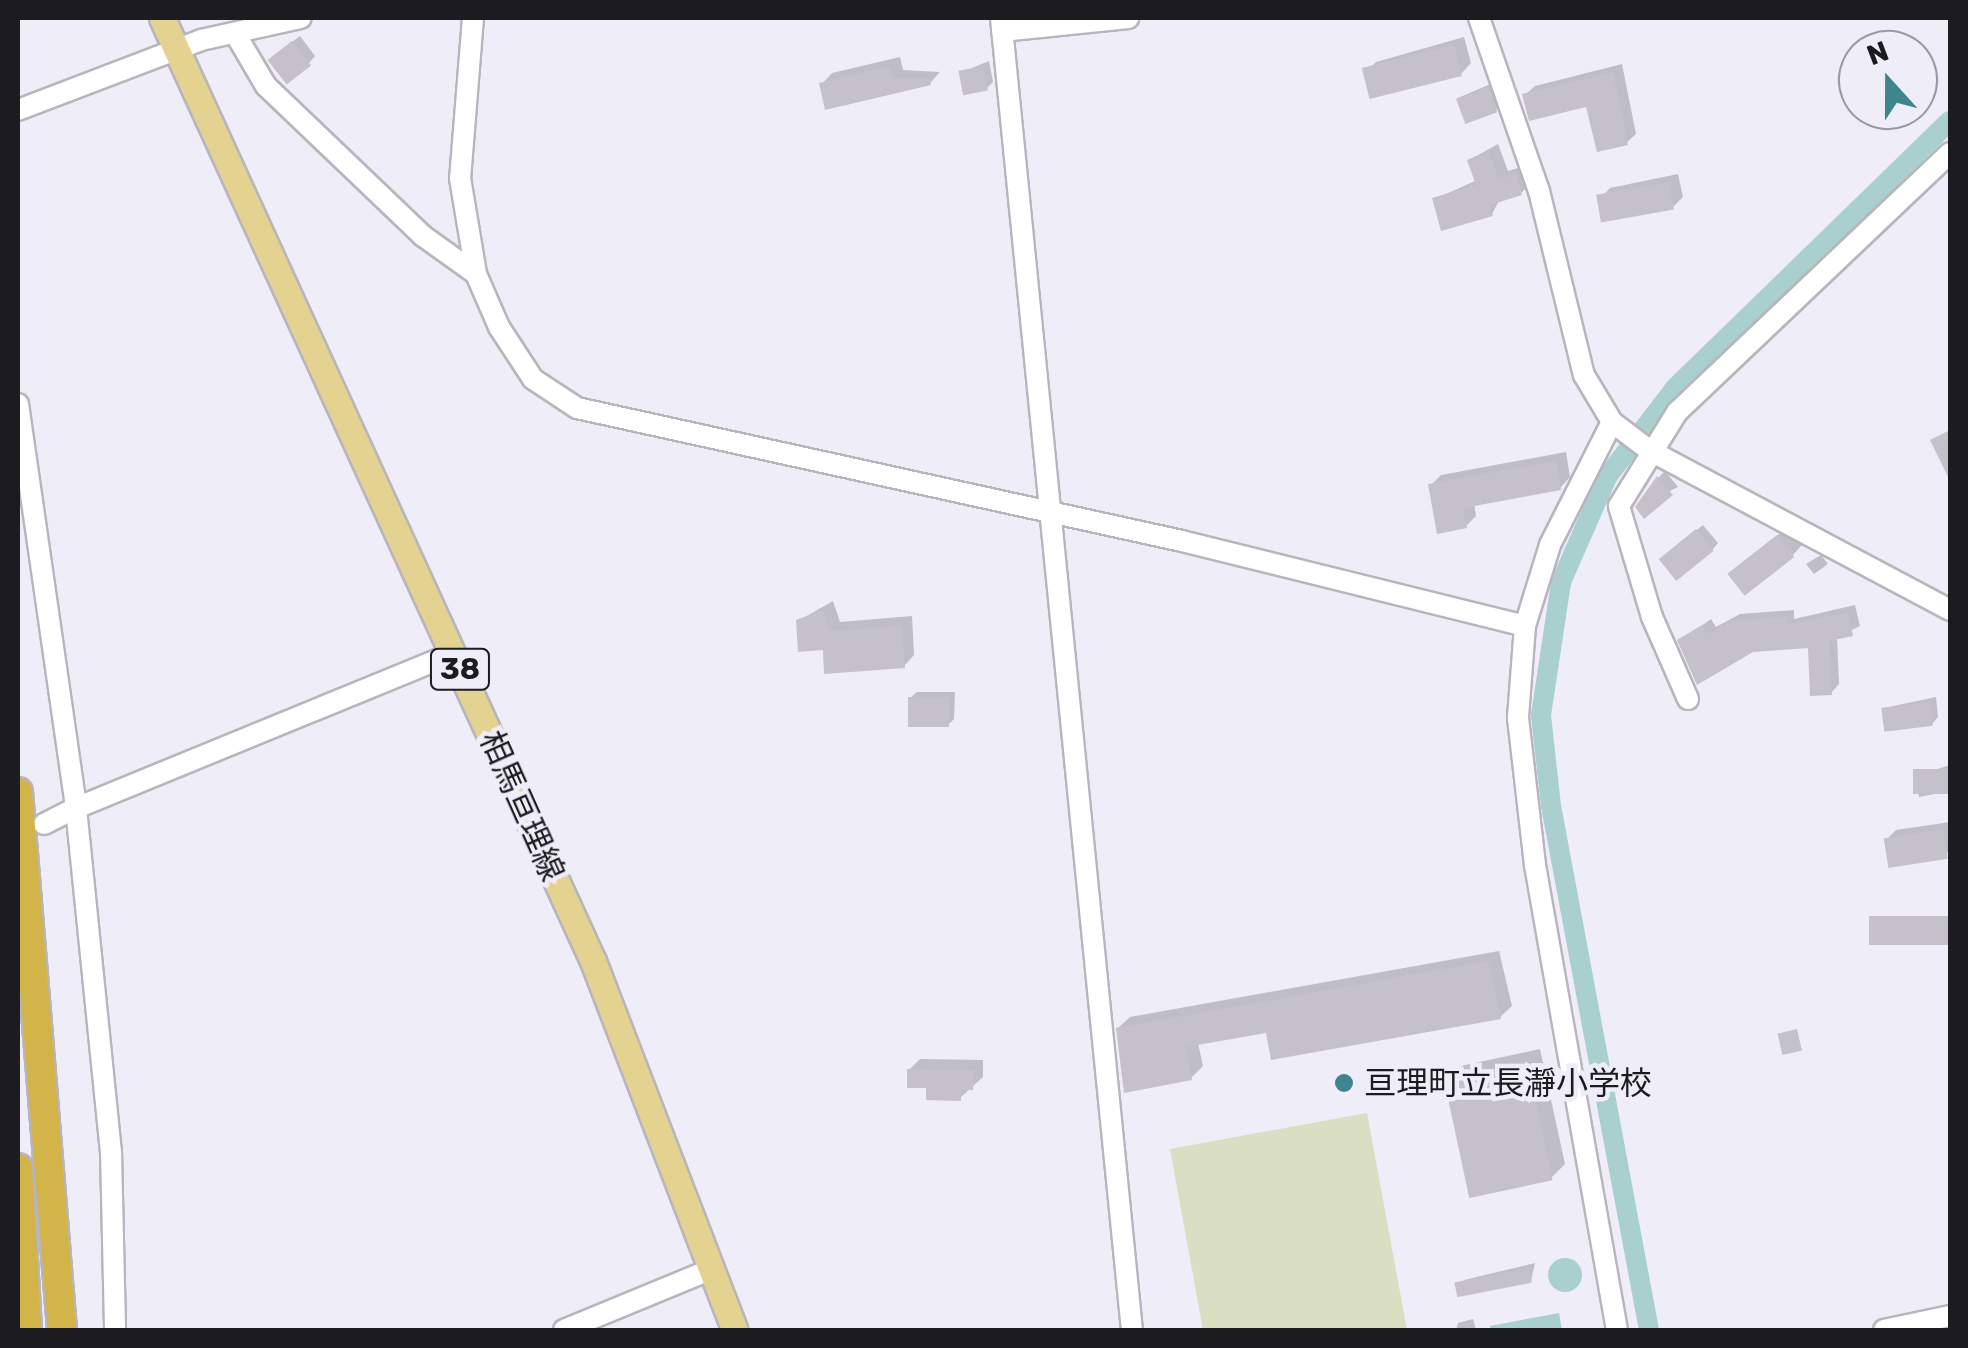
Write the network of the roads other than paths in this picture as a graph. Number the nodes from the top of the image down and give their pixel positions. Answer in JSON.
{"nodes":[{"id":1,"x":162,"y":18,"type":"edge"},
{"id":2,"x":301,"y":18,"type":"edge"},
{"id":3,"x":473,"y":18,"type":"edge"},
{"id":4,"x":1128,"y":18,"type":"edge"},
{"id":5,"x":1479,"y":18,"type":"edge"},
{"id":6,"x":1002,"y":24,"type":"edge"},
{"id":7,"x":236,"y":35,"type":"junction"},
{"id":8,"x":177,"y":49,"type":"junction"},
{"id":9,"x":18,"y":110,"type":"edge"},
{"id":10,"x":1950,"y":152,"type":"edge"},
{"id":11,"x":476,"y":274,"type":"junction"},
{"id":12,"x":18,"y":404,"type":"edge"},
{"id":13,"x":1612,"y":422,"type":"junction"},
{"id":14,"x":1649,"y":450,"type":"junction"},
{"id":15,"x":1051,"y":513,"type":"junction"},
{"id":16,"x":1950,"y":610,"type":"edge"},
{"id":17,"x":1525,"y":626,"type":"junction"},
{"id":18,"x":453,"y":653,"type":"junction"},
{"id":19,"x":1688,"y":700,"type":"dead end"},
{"id":20,"x":18,"y":792,"type":"edge"},
{"id":21,"x":76,"y":808,"type":"junction"},
{"id":22,"x":44,"y":824,"type":"dead end"},
{"id":23,"x":18,"y":1168,"type":"edge"},
{"id":24,"x":712,"y":1269,"type":"junction"},
{"id":25,"x":1950,"y":1316,"type":"edge"},
{"id":26,"x":28,"y":1330,"type":"edge"},
{"id":27,"x":62,"y":1330,"type":"edge"},
{"id":28,"x":115,"y":1330,"type":"edge"},
{"id":29,"x":564,"y":1330,"type":"edge"},
{"id":30,"x":735,"y":1330,"type":"edge"},
{"id":31,"x":1132,"y":1330,"type":"edge"},
{"id":32,"x":1617,"y":1330,"type":"edge"},
{"id":33,"x":1884,"y":1330,"type":"edge"}],
"edges":[{"from":1,"to":8,"type":"main road","name":"相馬亘理線","number":"38"},
{"from":2,"to":7,"type":"street"},
{"from":3,"to":11,"type":"street"},
{"from":4,"to":6,"type":"street"},
{"from":5,"to":13,"type":"street"},
{"from":6,"to":15,"type":"street"},
{"from":7,"to":8,"type":"street"},
{"from":7,"to":11,"type":"street"},
{"from":8,"to":9,"type":"street"},
{"from":8,"to":18,"type":"main road","name":"相馬亘理線","number":"38"},
{"from":10,"to":14,"type":"street"},
{"from":11,"to":15,"type":"street"},
{"from":12,"to":21,"type":"street"},
{"from":13,"to":14,"type":"street"},
{"from":13,"to":17,"type":"street"},
{"from":14,"to":16,"type":"street"},
{"from":14,"to":19,"type":"street"},
{"from":15,"to":17,"type":"street"},
{"from":15,"to":31,"type":"street"},
{"from":17,"to":32,"type":"street"},
{"from":18,"to":21,"type":"street"},
{"from":18,"to":24,"type":"main road","name":"相馬亘理線","number":"38"},
{"from":20,"to":27,"type":"highway"},
{"from":21,"to":22,"type":"street"},
{"from":21,"to":28,"type":"street"},
{"from":23,"to":26,"type":"highway"},
{"from":24,"to":29,"type":"street"},
{"from":24,"to":30,"type":"main road","name":"相馬亘理線","number":"38"},
{"from":25,"to":33,"type":"street"}]}
